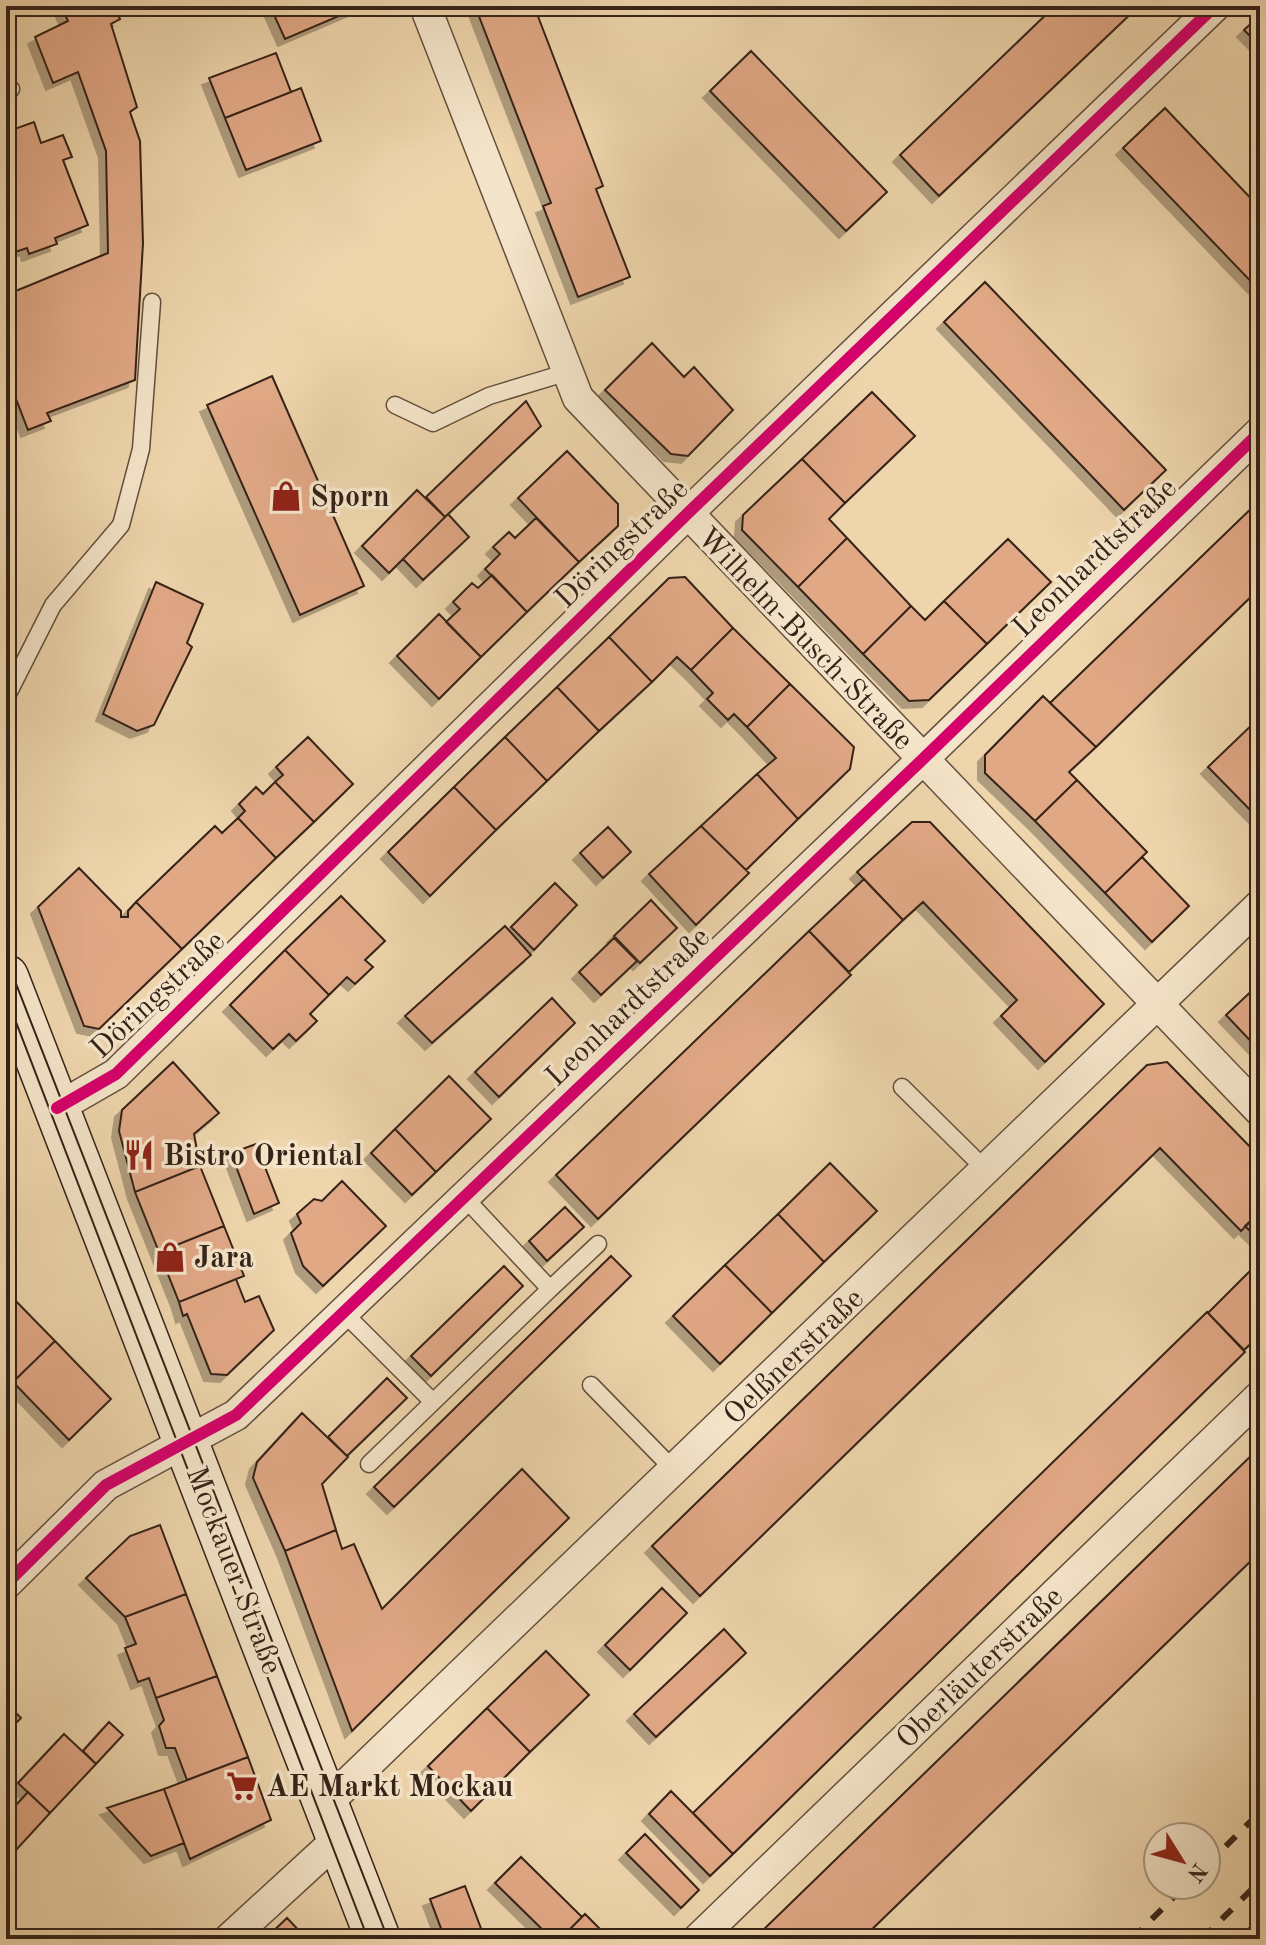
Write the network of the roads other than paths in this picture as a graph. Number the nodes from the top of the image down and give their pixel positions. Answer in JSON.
{"nodes":[{"id":1,"x":425,"y":6,"type":"edge"},
{"id":2,"x":1215,"y":6,"type":"edge"},
{"id":3,"x":152,"y":302,"type":"dead end"},
{"id":4,"x":568,"y":372,"type":"junction"},
{"id":5,"x":395,"y":405,"type":"dead end"},
{"id":6,"x":1260,"y":432,"type":"edge"},
{"id":7,"x":687,"y":514,"type":"junction"},
{"id":8,"x":6,"y":698,"type":"edge"},
{"id":9,"x":923,"y":759,"type":"junction"},
{"id":10,"x":1260,"y":905,"type":"edge"},
{"id":11,"x":6,"y":977,"type":"edge"},
{"id":12,"x":1158,"y":1005,"type":"junction"},
{"id":13,"x":902,"y":1087,"type":"dead end"},
{"id":14,"x":57,"y":1108,"type":"junction"},
{"id":15,"x":1260,"y":1111,"type":"edge"},
{"id":16,"x":986,"y":1170,"type":"junction"},
{"id":17,"x":464,"y":1197,"type":"junction"},
{"id":18,"x":598,"y":1244,"type":"dead end"},
{"id":19,"x":550,"y":1289,"type":"junction"},
{"id":20,"x":343,"y":1312,"type":"junction"},
{"id":21,"x":591,"y":1385,"type":"dead end"},
{"id":22,"x":1260,"y":1396,"type":"edge"},
{"id":23,"x":433,"y":1402,"type":"junction"},
{"id":24,"x":186,"y":1444,"type":"junction"},
{"id":25,"x":369,"y":1464,"type":"dead end"},
{"id":26,"x":674,"y":1470,"type":"junction"},
{"id":27,"x":6,"y":1584,"type":"edge"},
{"id":28,"x":332,"y":1822,"type":"junction"},
{"id":29,"x":229,"y":1939,"type":"edge"},
{"id":30,"x":378,"y":1939,"type":"edge"},
{"id":31,"x":698,"y":1939,"type":"edge"}],
"edges":[{"from":1,"to":4,"type":"street","name":"Wilhelm-Busch-Straße"},
{"from":2,"to":7,"type":"street","name":"Döringstraße"},
{"from":3,"to":8,"type":"lane"},
{"from":4,"to":5,"type":"lane"},
{"from":4,"to":7,"type":"street","name":"Wilhelm-Busch-Straße"},
{"from":6,"to":9,"type":"street","name":"Leonhardtstraße"},
{"from":7,"to":9,"type":"street","name":"Wilhelm-Busch-Straße"},
{"from":7,"to":14,"type":"street","name":"Döringstraße"},
{"from":9,"to":12,"type":"street","name":"Wilhelm-Busch-Straße"},
{"from":9,"to":17,"type":"street","name":"Leonhardtstraße"},
{"from":10,"to":12,"type":"street","name":"Oelßnerstraße"},
{"from":11,"to":14,"type":"main road","name":"Mockauer Straße"},
{"from":12,"to":15,"type":"street","name":"Wilhelm-Busch-Straße"},
{"from":12,"to":16,"type":"street","name":"Oelßnerstraße"},
{"from":13,"to":16,"type":"lane"},
{"from":14,"to":24,"type":"main road","name":"Mockauer Straße"},
{"from":16,"to":26,"type":"street","name":"Oelßnerstraße"},
{"from":17,"to":19,"type":"lane"},
{"from":17,"to":20,"type":"street","name":"Leonhardtstraße"},
{"from":18,"to":19,"type":"lane"},
{"from":19,"to":23,"type":"lane"},
{"from":20,"to":23,"type":"lane"},
{"from":20,"to":24,"type":"street","name":"Leonhardtstraße"},
{"from":21,"to":26,"type":"lane"},
{"from":22,"to":31,"type":"street","name":"Oberläuterstraße"},
{"from":23,"to":25,"type":"lane"},
{"from":24,"to":27,"type":"street","name":"Leonhardtstraße"},
{"from":24,"to":28,"type":"main road","name":"Mockauer Straße"},
{"from":26,"to":28,"type":"street","name":"Oelßnerstraße"},
{"from":28,"to":29,"type":"street","name":"Oelßnerstraße"},
{"from":28,"to":30,"type":"main road","name":"Mockauer Straße"}]}
